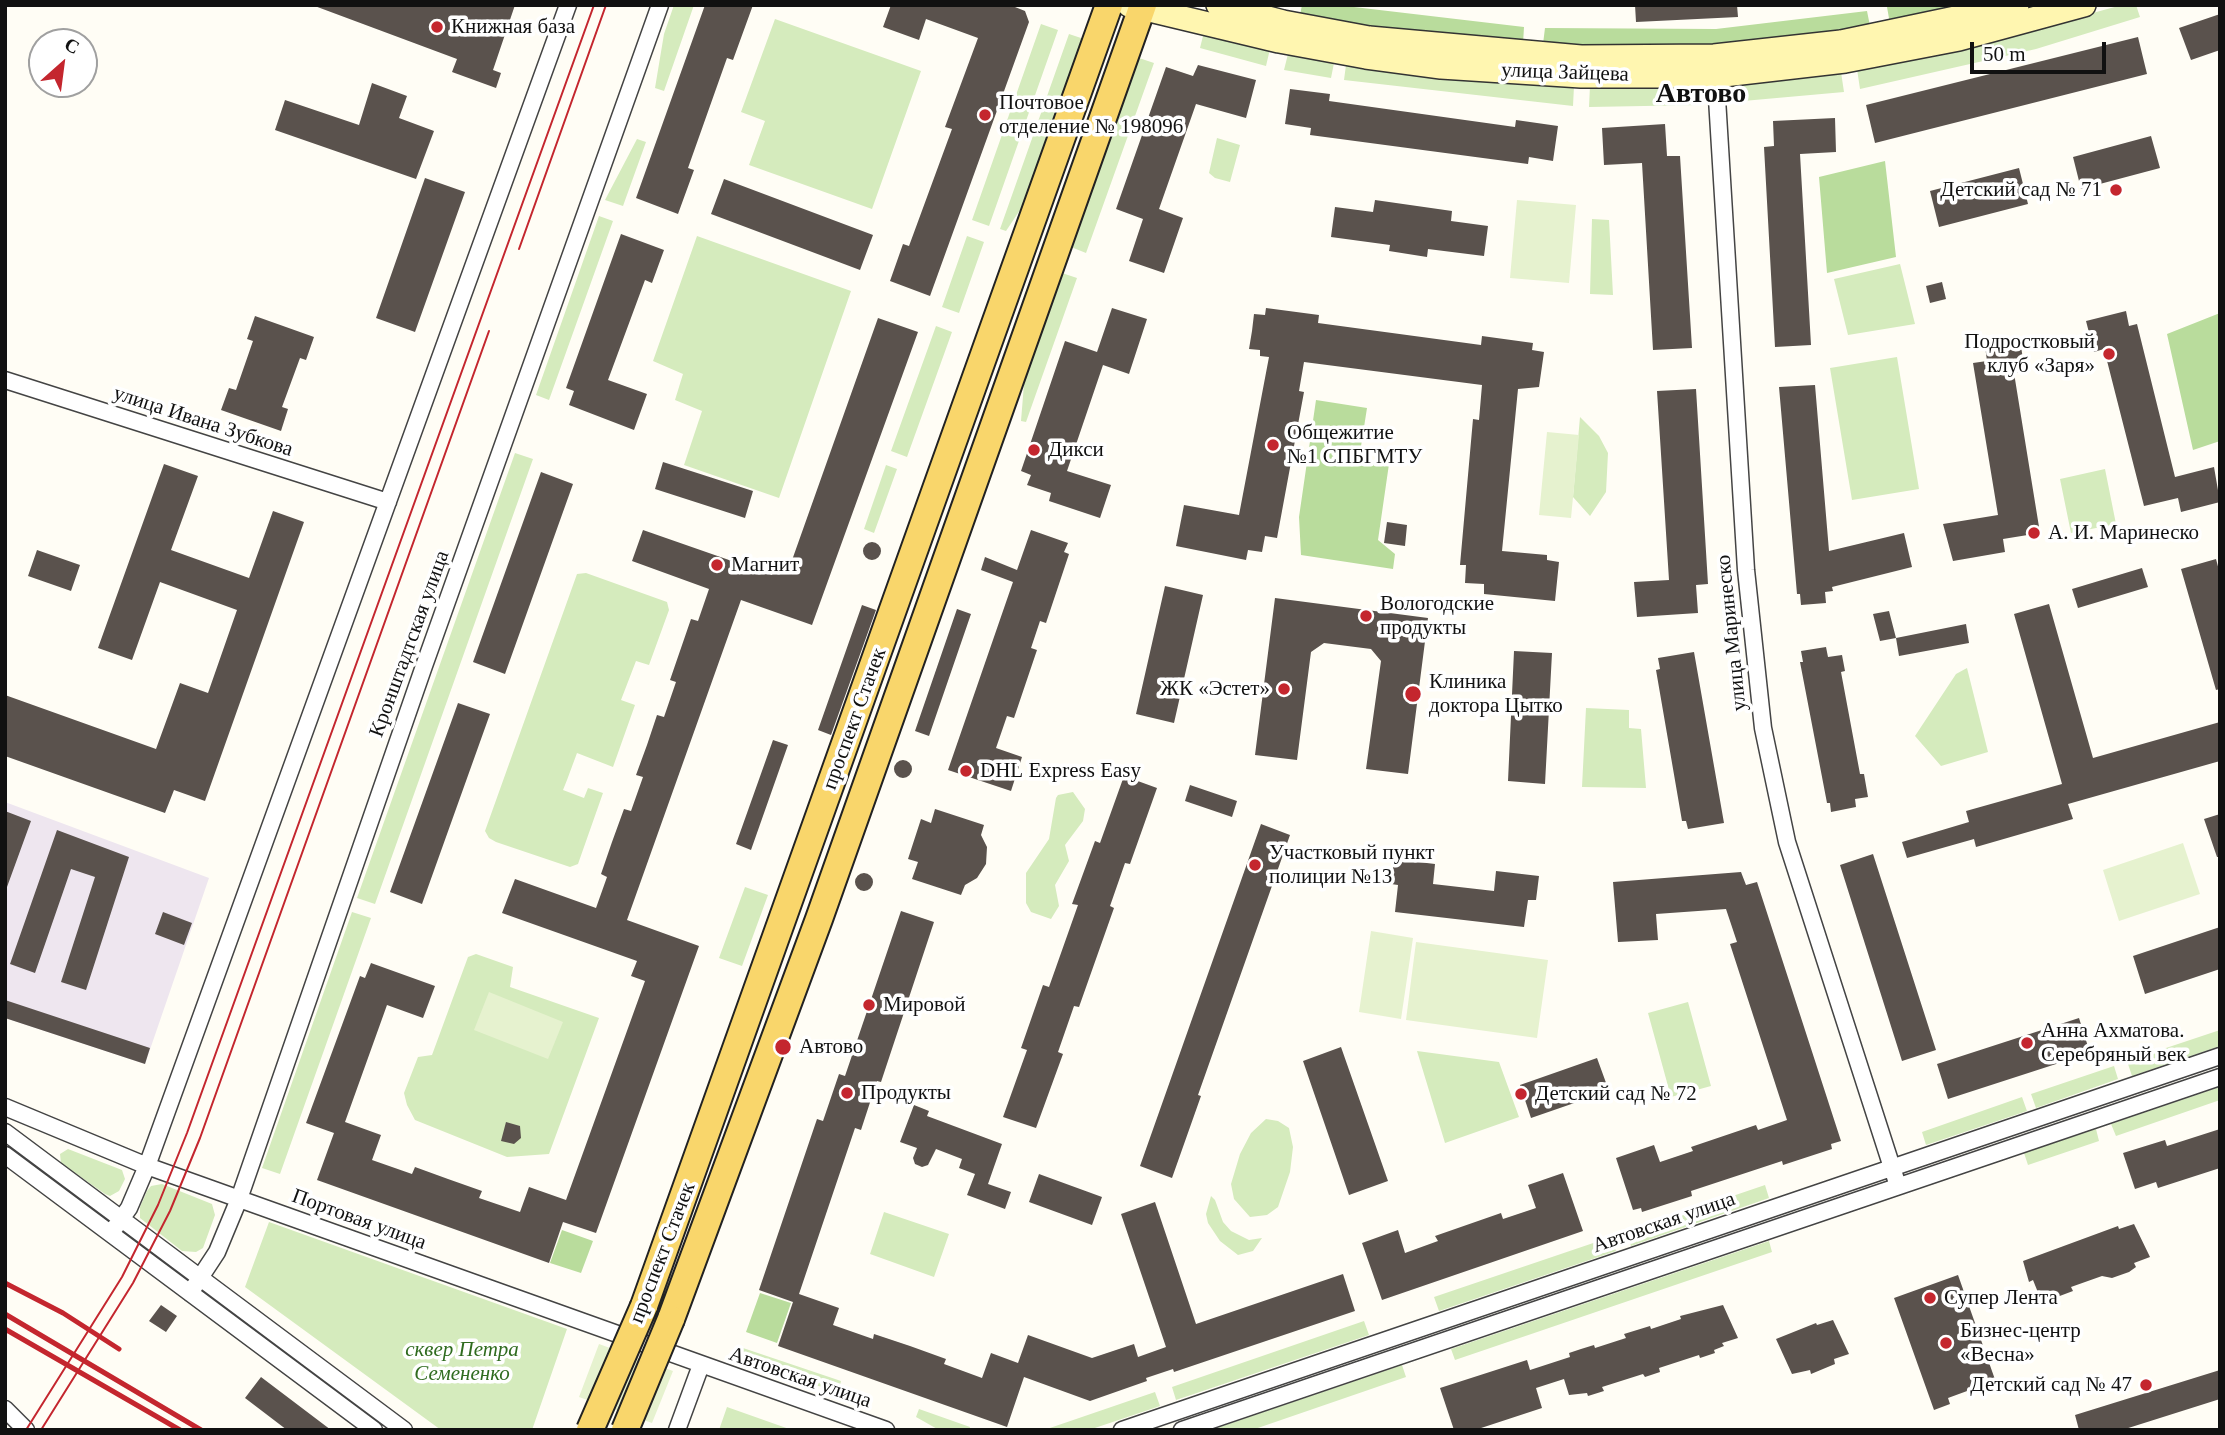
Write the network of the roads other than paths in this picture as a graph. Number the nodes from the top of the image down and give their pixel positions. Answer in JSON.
{"nodes":[{"id":1,"x":568,"y":5,"type":"edge"},
{"id":2,"x":660,"y":5,"type":"edge"},
{"id":3,"x":1109,"y":5,"type":"edge"},
{"id":4,"x":1218,"y":5,"type":"edge"},
{"id":5,"x":2017,"y":5,"type":"edge"},
{"id":6,"x":2084,"y":5,"type":"edge"},
{"id":7,"x":1138,"y":6,"type":"edge"},
{"id":8,"x":1715,"y":66,"type":"junction"},
{"id":9,"x":5,"y":380,"type":"edge"},
{"id":10,"x":388,"y":502,"type":"junction"},
{"id":11,"x":2220,"y":1056,"type":"edge"},
{"id":12,"x":2220,"y":1077,"type":"edge"},
{"id":13,"x":5,"y":1107,"type":"edge"},
{"id":14,"x":5,"y":1132,"type":"edge"},
{"id":15,"x":5,"y":1155,"type":"edge"},
{"id":16,"x":147,"y":1166,"type":"junction"},
{"id":17,"x":1892,"y":1167,"type":"junction"},
{"id":18,"x":1898,"y":1186,"type":"junction"},
{"id":19,"x":239,"y":1199,"type":"junction"},
{"id":20,"x":122,"y":1218,"type":"junction"},
{"id":21,"x":111,"y":1233,"type":"junction"},
{"id":22,"x":201,"y":1277,"type":"junction"},
{"id":23,"x":190,"y":1293,"type":"junction"},
{"id":24,"x":701,"y":1365,"type":"junction"},
{"id":25,"x":5,"y":1409,"type":"edge"},
{"id":26,"x":26,"y":1430,"type":"edge"},
{"id":27,"x":373,"y":1430,"type":"edge"},
{"id":28,"x":404,"y":1430,"type":"edge"},
{"id":29,"x":590,"y":1430,"type":"edge"},
{"id":30,"x":625,"y":1430,"type":"edge"},
{"id":31,"x":677,"y":1430,"type":"edge"},
{"id":32,"x":886,"y":1430,"type":"edge"},
{"id":33,"x":1122,"y":1430,"type":"edge"},
{"id":34,"x":1182,"y":1430,"type":"edge"}],
"edges":[{"from":1,"to":10,"type":"street"},
{"from":2,"to":19,"type":"street","name":"Кронштадтская улица"},
{"from":3,"to":29,"type":"main road","name":"проспект Стачек","bridge":true},
{"from":4,"to":8,"type":"street","name":"улица Зайцева"},
{"from":5,"to":8,"type":"street","name":"улица Зайцева"},
{"from":6,"to":8,"type":"street","name":"улица Зайцева"},
{"from":7,"to":8,"type":"street","name":"улица Зайцева"},
{"from":7,"to":30,"type":"main road","name":"проспект Стачек","bridge":true},
{"from":8,"to":17,"type":"street","name":"улица Маринеско"},
{"from":9,"to":10,"type":"street","name":"улица Ивана Зубкова"},
{"from":10,"to":16,"type":"street"},
{"from":11,"to":17,"type":"street","name":"Автовская улица"},
{"from":12,"to":18,"type":"street","name":"Автовская улица"},
{"from":13,"to":16,"type":"street","name":"Портовая улица"},
{"from":14,"to":20,"type":"street"},
{"from":15,"to":21,"type":"street"},
{"from":16,"to":19,"type":"street","name":"Портовая улица"},
{"from":16,"to":20,"type":"street"},
{"from":17,"to":18,"type":"street","name":"улица Маринеско"},
{"from":17,"to":33,"type":"street","name":"Автовская улица"},
{"from":18,"to":34,"type":"street","name":"Автовская улица"},
{"from":19,"to":22,"type":"street","name":"Кронштадтская улица"},
{"from":19,"to":24,"type":"street","name":"Портовая улица"},
{"from":20,"to":21,"type":"street"},
{"from":20,"to":22,"type":"street"},
{"from":21,"to":23,"type":"street"},
{"from":22,"to":23,"type":"street","name":"Кронштадтская улица"},
{"from":22,"to":28,"type":"street"},
{"from":23,"to":27,"type":"street"},
{"from":24,"to":31,"type":"street"},
{"from":24,"to":32,"type":"street","name":"Автовская улица"},
{"from":25,"to":26,"type":"street"}]}
